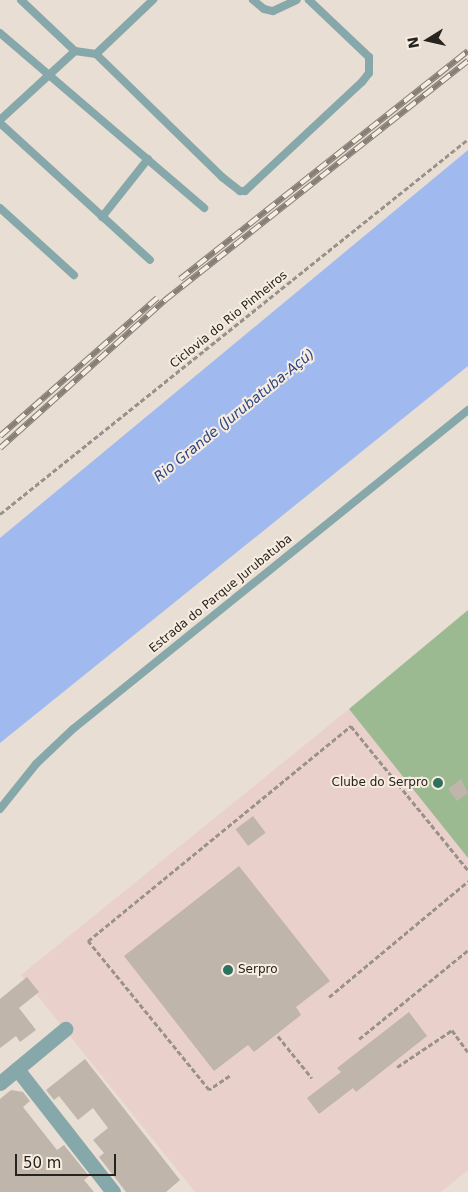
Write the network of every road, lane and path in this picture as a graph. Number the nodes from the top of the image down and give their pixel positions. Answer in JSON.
{"nodes":[{"id":1,"x":21,"y":0,"type":"edge"},
{"id":2,"x":153,"y":0,"type":"edge"},
{"id":3,"x":253,"y":0,"type":"edge"},
{"id":4,"x":297,"y":0,"type":"edge"},
{"id":5,"x":309,"y":0,"type":"edge"},
{"id":6,"x":0,"y":33,"type":"edge"},
{"id":7,"x":75,"y":51,"type":"junction"},
{"id":8,"x":96,"y":54,"type":"junction"},
{"id":9,"x":50,"y":74,"type":"junction"},
{"id":10,"x":0,"y":121,"type":"edge"},
{"id":11,"x":468,"y":138,"type":"edge"},
{"id":12,"x":148,"y":159,"type":"junction"},
{"id":13,"x":0,"y":208,"type":"edge"},
{"id":14,"x":204,"y":208,"type":"dead end"},
{"id":15,"x":102,"y":216,"type":"junction"},
{"id":16,"x":150,"y":260,"type":"dead end"},
{"id":17,"x":74,"y":275,"type":"dead end"},
{"id":18,"x":468,"y":410,"type":"edge"},
{"id":19,"x":0,"y":514,"type":"edge"},
{"id":20,"x":0,"y":808,"type":"edge"},
{"id":21,"x":468,"y":870,"type":"edge"},
{"id":22,"x":468,"y":881,"type":"edge"},
{"id":23,"x":468,"y":950,"type":"edge"},
{"id":24,"x":329,"y":997,"type":"dead end"},
{"id":25,"x":65,"y":1029,"type":"dead end"},
{"id":26,"x":278,"y":1036,"type":"dead end"},
{"id":27,"x":359,"y":1039,"type":"dead end"},
{"id":28,"x":468,"y":1052,"type":"edge"},
{"id":29,"x":398,"y":1067,"type":"dead end"},
{"id":30,"x":17,"y":1069,"type":"junction"},
{"id":31,"x":230,"y":1076,"type":"dead end"},
{"id":32,"x":312,"y":1078,"type":"dead end"},
{"id":33,"x":0,"y":1083,"type":"edge"},
{"id":34,"x":113,"y":1192,"type":"edge"}],
"edges":[{"from":1,"to":7,"type":"lane"},
{"from":2,"to":8,"type":"lane"},
{"from":3,"to":4,"type":"lane"},
{"from":5,"to":8,"type":"lane"},
{"from":6,"to":9,"type":"lane"},
{"from":7,"to":8,"type":"lane"},
{"from":7,"to":9,"type":"lane"},
{"from":9,"to":10,"type":"lane"},
{"from":9,"to":12,"type":"lane"},
{"from":10,"to":15,"type":"lane"},
{"from":11,"to":19,"type":"path","name":"Ciclovia do Rio Pinheiros"},
{"from":12,"to":14,"type":"lane"},
{"from":12,"to":15,"type":"lane"},
{"from":13,"to":17,"type":"lane"},
{"from":15,"to":16,"type":"lane"},
{"from":18,"to":20,"type":"lane","name":"Estrada do Parque Jurubatuba"},
{"from":21,"to":31,"type":"path"},
{"from":22,"to":24,"type":"path"},
{"from":23,"to":27,"type":"path"},
{"from":25,"to":30,"type":"street"},
{"from":26,"to":32,"type":"path"},
{"from":28,"to":29,"type":"path"},
{"from":30,"to":33,"type":"street"},
{"from":30,"to":34,"type":"street"}]}
